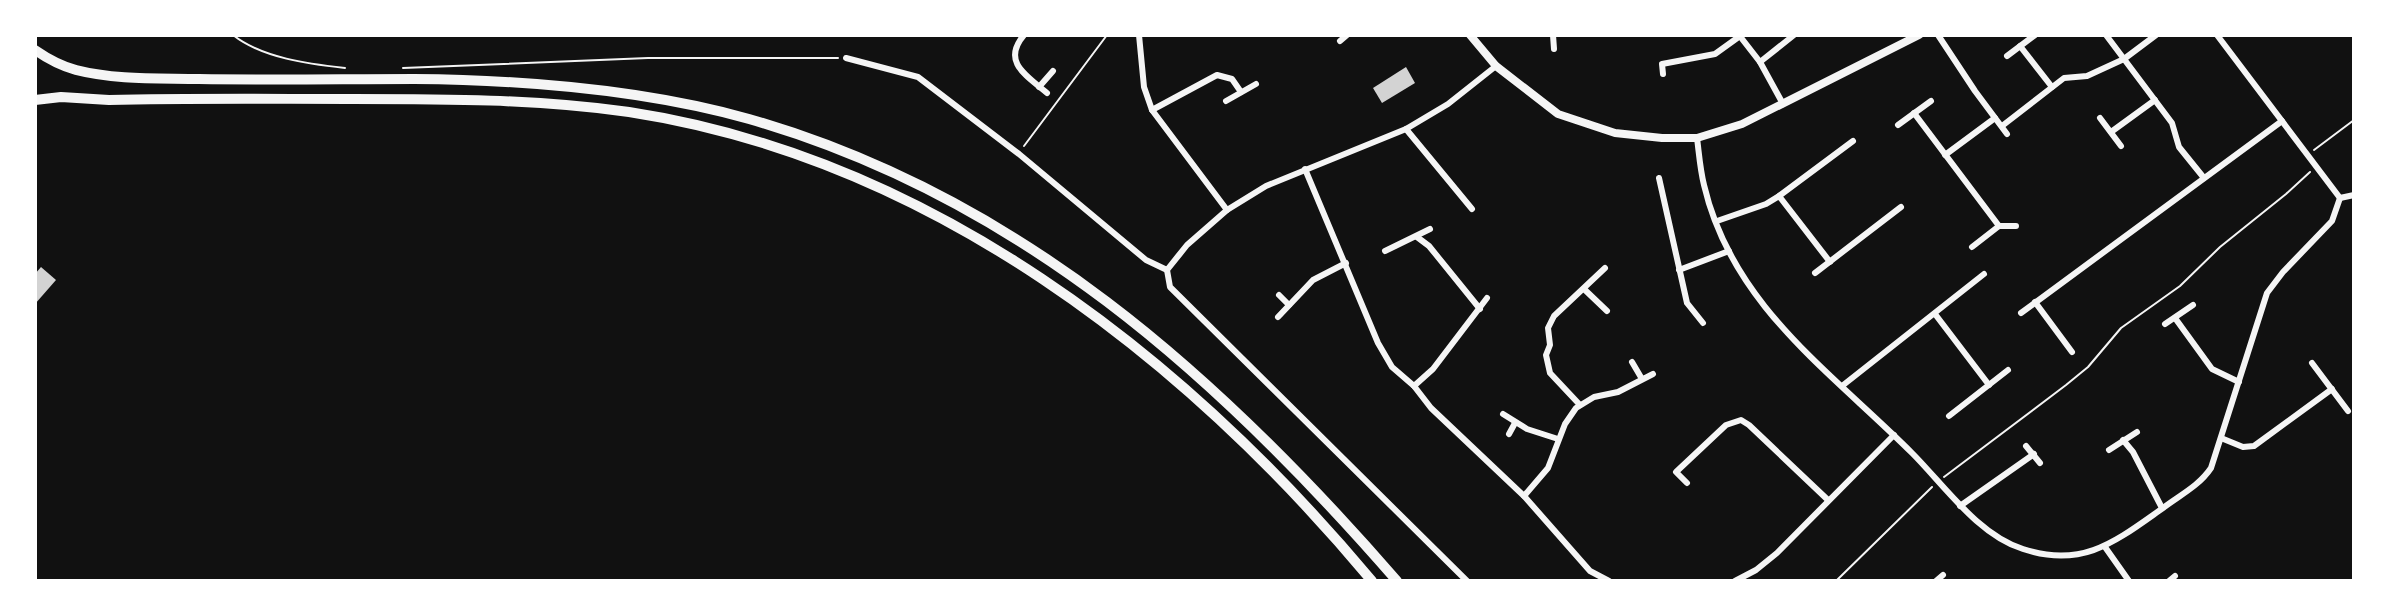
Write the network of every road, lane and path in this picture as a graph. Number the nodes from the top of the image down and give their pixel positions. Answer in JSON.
{"nodes":[{"id":1,"x":233,"y":35,"type":"edge"},
{"id":2,"x":1024,"y":35,"type":"edge"},
{"id":3,"x":1107,"y":35,"type":"edge"},
{"id":4,"x":1139,"y":35,"type":"edge"},
{"id":5,"x":1347,"y":35,"type":"edge"},
{"id":6,"x":1470,"y":35,"type":"edge"},
{"id":7,"x":1553,"y":35,"type":"edge"},
{"id":8,"x":1739,"y":35,"type":"edge"},
{"id":9,"x":1794,"y":35,"type":"edge"},
{"id":10,"x":1919,"y":35,"type":"edge"},
{"id":11,"x":1938,"y":35,"type":"edge"},
{"id":12,"x":2035,"y":35,"type":"edge"},
{"id":13,"x":2106,"y":35,"type":"edge"},
{"id":14,"x":2156,"y":35,"type":"edge"},
{"id":15,"x":2217,"y":35,"type":"edge"},
{"id":16,"x":1340,"y":41,"type":"dead end"},
{"id":17,"x":2020,"y":46,"type":"junction"},
{"id":18,"x":1553,"y":48,"type":"dead end"},
{"id":19,"x":35,"y":50,"type":"edge"},
{"id":20,"x":2007,"y":56,"type":"dead end"},
{"id":21,"x":846,"y":58,"type":"joint"},
{"id":22,"x":2124,"y":59,"type":"junction"},
{"id":23,"x":1760,"y":62,"type":"junction"},
{"id":24,"x":1496,"y":66,"type":"junction"},
{"id":25,"x":347,"y":68,"type":"dead end"},
{"id":26,"x":401,"y":68,"type":"dead end"},
{"id":27,"x":1053,"y":71,"type":"dead end"},
{"id":28,"x":1663,"y":74,"type":"dead end"},
{"id":29,"x":1256,"y":84,"type":"dead end"},
{"id":30,"x":1039,"y":87,"type":"junction"},
{"id":31,"x":2052,"y":87,"type":"junction"},
{"id":32,"x":1241,"y":92,"type":"junction"},
{"id":33,"x":1047,"y":93,"type":"dead end"},
{"id":34,"x":35,"y":100,"type":"edge"},
{"id":35,"x":2155,"y":100,"type":"junction"},
{"id":36,"x":1226,"y":101,"type":"dead end"},
{"id":37,"x":1931,"y":101,"type":"dead end"},
{"id":38,"x":1783,"y":104,"type":"junction"},
{"id":39,"x":1152,"y":110,"type":"junction"},
{"id":40,"x":1914,"y":113,"type":"junction"},
{"id":41,"x":1995,"y":118,"type":"junction"},
{"id":42,"x":2100,"y":118,"type":"dead end"},
{"id":43,"x":2354,"y":120,"type":"edge"},
{"id":44,"x":2282,"y":121,"type":"junction"},
{"id":45,"x":1898,"y":125,"type":"dead end"},
{"id":46,"x":2002,"y":126,"type":"junction"},
{"id":47,"x":1406,"y":130,"type":"junction"},
{"id":48,"x":2111,"y":132,"type":"junction"},
{"id":49,"x":2007,"y":134,"type":"dead end"},
{"id":50,"x":1697,"y":138,"type":"junction"},
{"id":51,"x":1853,"y":141,"type":"dead end"},
{"id":52,"x":2121,"y":146,"type":"dead end"},
{"id":53,"x":1019,"y":154,"type":"junction"},
{"id":54,"x":2308,"y":154,"type":"junction"},
{"id":55,"x":1945,"y":155,"type":"junction"},
{"id":56,"x":2315,"y":166,"type":"junction"},
{"id":57,"x":1306,"y":169,"type":"junction"},
{"id":58,"x":1658,"y":178,"type":"dead end"},
{"id":59,"x":2204,"y":178,"type":"junction"},
{"id":60,"x":2354,"y":195,"type":"edge"},
{"id":61,"x":1779,"y":196,"type":"junction"},
{"id":62,"x":2340,"y":198,"type":"junction"},
{"id":63,"x":1901,"y":206,"type":"dead end"},
{"id":64,"x":1472,"y":209,"type":"dead end"},
{"id":65,"x":1227,"y":210,"type":"junction"},
{"id":66,"x":1717,"y":221,"type":"junction"},
{"id":67,"x":1999,"y":226,"type":"junction"},
{"id":68,"x":2016,"y":226,"type":"dead end"},
{"id":69,"x":1430,"y":229,"type":"dead end"},
{"id":70,"x":1417,"y":237,"type":"junction"},
{"id":71,"x":1972,"y":247,"type":"dead end"},
{"id":72,"x":1385,"y":251,"type":"dead end"},
{"id":73,"x":1729,"y":251,"type":"junction"},
{"id":74,"x":1346,"y":262,"type":"junction"},
{"id":75,"x":1829,"y":262,"type":"junction"},
{"id":76,"x":1605,"y":268,"type":"dead end"},
{"id":77,"x":1167,"y":270,"type":"junction"},
{"id":78,"x":1679,"y":270,"type":"junction"},
{"id":79,"x":1815,"y":272,"type":"dead end"},
{"id":80,"x":1984,"y":274,"type":"dead end"},
{"id":81,"x":1584,"y":289,"type":"junction"},
{"id":82,"x":1279,"y":295,"type":"dead end"},
{"id":83,"x":1487,"y":298,"type":"dead end"},
{"id":84,"x":2035,"y":302,"type":"junction"},
{"id":85,"x":1289,"y":305,"type":"junction"},
{"id":86,"x":2193,"y":305,"type":"dead end"},
{"id":87,"x":1480,"y":309,"type":"junction"},
{"id":88,"x":1606,"y":311,"type":"dead end"},
{"id":89,"x":2021,"y":313,"type":"dead end"},
{"id":90,"x":1934,"y":314,"type":"junction"},
{"id":91,"x":1278,"y":317,"type":"dead end"},
{"id":92,"x":2175,"y":318,"type":"junction"},
{"id":93,"x":1703,"y":323,"type":"dead end"},
{"id":94,"x":2165,"y":324,"type":"dead end"},
{"id":95,"x":2072,"y":352,"type":"dead end"},
{"id":96,"x":1632,"y":362,"type":"dead end"},
{"id":97,"x":2312,"y":363,"type":"dead end"},
{"id":98,"x":2008,"y":370,"type":"dead end"},
{"id":99,"x":1653,"y":374,"type":"dead end"},
{"id":100,"x":1642,"y":379,"type":"junction"},
{"id":101,"x":2239,"y":382,"type":"junction"},
{"id":102,"x":1989,"y":384,"type":"junction"},
{"id":103,"x":1842,"y":386,"type":"junction"},
{"id":104,"x":1414,"y":387,"type":"junction"},
{"id":105,"x":2332,"y":389,"type":"junction"},
{"id":106,"x":1580,"y":405,"type":"junction"},
{"id":107,"x":2348,"y":411,"type":"dead end"},
{"id":108,"x":1503,"y":414,"type":"dead end"},
{"id":109,"x":1949,"y":416,"type":"dead end"},
{"id":110,"x":1515,"y":423,"type":"junction"},
{"id":111,"x":2137,"y":432,"type":"dead end"},
{"id":112,"x":1508,"y":435,"type":"dead end"},
{"id":113,"x":1894,"y":435,"type":"junction"},
{"id":114,"x":2221,"y":438,"type":"junction"},
{"id":115,"x":1558,"y":439,"type":"junction"},
{"id":116,"x":2123,"y":440,"type":"junction"},
{"id":117,"x":2026,"y":446,"type":"dead end"},
{"id":118,"x":2109,"y":450,"type":"dead end"},
{"id":119,"x":2034,"y":454,"type":"junction"},
{"id":120,"x":2040,"y":463,"type":"dead end"},
{"id":121,"x":1940,"y":481,"type":"junction"},
{"id":122,"x":1688,"y":483,"type":"dead end"},
{"id":123,"x":1524,"y":496,"type":"junction"},
{"id":124,"x":1828,"y":500,"type":"junction"},
{"id":125,"x":1960,"y":506,"type":"junction"},
{"id":126,"x":2162,"y":508,"type":"junction"},
{"id":127,"x":2105,"y":547,"type":"junction"},
{"id":128,"x":1942,"y":575,"type":"dead end"},
{"id":129,"x":1372,"y":581,"type":"edge"},
{"id":130,"x":1397,"y":581,"type":"edge"},
{"id":131,"x":1468,"y":581,"type":"edge"},
{"id":132,"x":1609,"y":581,"type":"edge"},
{"id":133,"x":1735,"y":581,"type":"edge"},
{"id":134,"x":1836,"y":581,"type":"edge"},
{"id":135,"x":1936,"y":581,"type":"edge"},
{"id":136,"x":2129,"y":581,"type":"edge"}],
"edges":[{"from":1,"to":25,"type":"path"},
{"from":2,"to":30,"type":"street"},
{"from":3,"to":53,"type":"path"},
{"from":4,"to":39,"type":"street"},
{"from":5,"to":16,"type":"street"},
{"from":6,"to":24,"type":"street"},
{"from":7,"to":18,"type":"street"},
{"from":8,"to":23,"type":"street"},
{"from":8,"to":28,"type":"street"},
{"from":9,"to":23,"type":"street"},
{"from":10,"to":38,"type":"street"},
{"from":11,"to":41,"type":"street"},
{"from":12,"to":17,"type":"street"},
{"from":13,"to":22,"type":"street"},
{"from":14,"to":22,"type":"street"},
{"from":15,"to":44,"type":"street"},
{"from":17,"to":20,"type":"street"},
{"from":17,"to":31,"type":"street"},
{"from":19,"to":130,"type":"main road"},
{"from":21,"to":26,"type":"path"},
{"from":21,"to":53,"type":"street"},
{"from":22,"to":31,"type":"street"},
{"from":22,"to":35,"type":"street"},
{"from":23,"to":38,"type":"street"},
{"from":24,"to":47,"type":"street"},
{"from":24,"to":50,"type":"street"},
{"from":27,"to":30,"type":"street"},
{"from":29,"to":32,"type":"street"},
{"from":30,"to":33,"type":"street"},
{"from":31,"to":46,"type":"street"},
{"from":32,"to":36,"type":"street"},
{"from":32,"to":39,"type":"street"},
{"from":34,"to":129,"type":"main road"},
{"from":35,"to":48,"type":"street"},
{"from":35,"to":59,"type":"street"},
{"from":37,"to":40,"type":"street"},
{"from":38,"to":50,"type":"street"},
{"from":39,"to":65,"type":"street"},
{"from":40,"to":45,"type":"street"},
{"from":40,"to":55,"type":"street"},
{"from":41,"to":46,"type":"street"},
{"from":41,"to":55,"type":"street"},
{"from":42,"to":48,"type":"street"},
{"from":43,"to":54,"type":"path"},
{"from":44,"to":54,"type":"street"},
{"from":44,"to":59,"type":"street"},
{"from":46,"to":49,"type":"street"},
{"from":47,"to":57,"type":"street"},
{"from":47,"to":64,"type":"street"},
{"from":48,"to":52,"type":"street"},
{"from":50,"to":66,"type":"street"},
{"from":51,"to":61,"type":"street"},
{"from":53,"to":77,"type":"street"},
{"from":54,"to":56,"type":"street"},
{"from":55,"to":67,"type":"street"},
{"from":56,"to":62,"type":"street"},
{"from":56,"to":121,"type":"path"},
{"from":57,"to":65,"type":"street"},
{"from":57,"to":74,"type":"street"},
{"from":58,"to":78,"type":"street"},
{"from":59,"to":84,"type":"street"},
{"from":60,"to":62,"type":"street"},
{"from":61,"to":66,"type":"street"},
{"from":61,"to":75,"type":"street"},
{"from":62,"to":101,"type":"street"},
{"from":63,"to":75,"type":"street"},
{"from":65,"to":77,"type":"street"},
{"from":66,"to":73,"type":"street"},
{"from":67,"to":68,"type":"street"},
{"from":67,"to":71,"type":"street"},
{"from":69,"to":70,"type":"street"},
{"from":70,"to":72,"type":"street"},
{"from":70,"to":87,"type":"street"},
{"from":73,"to":78,"type":"street"},
{"from":73,"to":103,"type":"street"},
{"from":74,"to":85,"type":"street"},
{"from":74,"to":104,"type":"street"},
{"from":75,"to":79,"type":"street"},
{"from":76,"to":81,"type":"street"},
{"from":77,"to":131,"type":"street"},
{"from":78,"to":93,"type":"street"},
{"from":80,"to":90,"type":"street"},
{"from":81,"to":88,"type":"street"},
{"from":81,"to":106,"type":"street"},
{"from":82,"to":85,"type":"street"},
{"from":83,"to":87,"type":"street"},
{"from":84,"to":89,"type":"street"},
{"from":84,"to":95,"type":"street"},
{"from":85,"to":91,"type":"street"},
{"from":86,"to":92,"type":"street"},
{"from":87,"to":104,"type":"street"},
{"from":90,"to":102,"type":"street"},
{"from":90,"to":103,"type":"street"},
{"from":92,"to":94,"type":"street"},
{"from":92,"to":101,"type":"street"},
{"from":96,"to":100,"type":"street"},
{"from":97,"to":105,"type":"street"},
{"from":98,"to":102,"type":"street"},
{"from":99,"to":100,"type":"street"},
{"from":100,"to":106,"type":"street"},
{"from":101,"to":114,"type":"street"},
{"from":102,"to":109,"type":"street"},
{"from":103,"to":113,"type":"street"},
{"from":104,"to":123,"type":"street"},
{"from":105,"to":107,"type":"street"},
{"from":105,"to":114,"type":"street"},
{"from":106,"to":115,"type":"street"},
{"from":108,"to":110,"type":"street"},
{"from":110,"to":112,"type":"street"},
{"from":110,"to":115,"type":"street"},
{"from":111,"to":116,"type":"street"},
{"from":113,"to":121,"type":"street"},
{"from":113,"to":124,"type":"street"},
{"from":114,"to":126,"type":"street"},
{"from":115,"to":123,"type":"street"},
{"from":116,"to":118,"type":"street"},
{"from":116,"to":126,"type":"street"},
{"from":117,"to":119,"type":"street"},
{"from":119,"to":120,"type":"street"},
{"from":119,"to":125,"type":"street"},
{"from":121,"to":125,"type":"street"},
{"from":121,"to":134,"type":"path"},
{"from":122,"to":124,"type":"street"},
{"from":123,"to":132,"type":"street"},
{"from":124,"to":133,"type":"street"},
{"from":125,"to":127,"type":"street"},
{"from":126,"to":127,"type":"street"},
{"from":127,"to":136,"type":"street"},
{"from":128,"to":135,"type":"street"}]}
